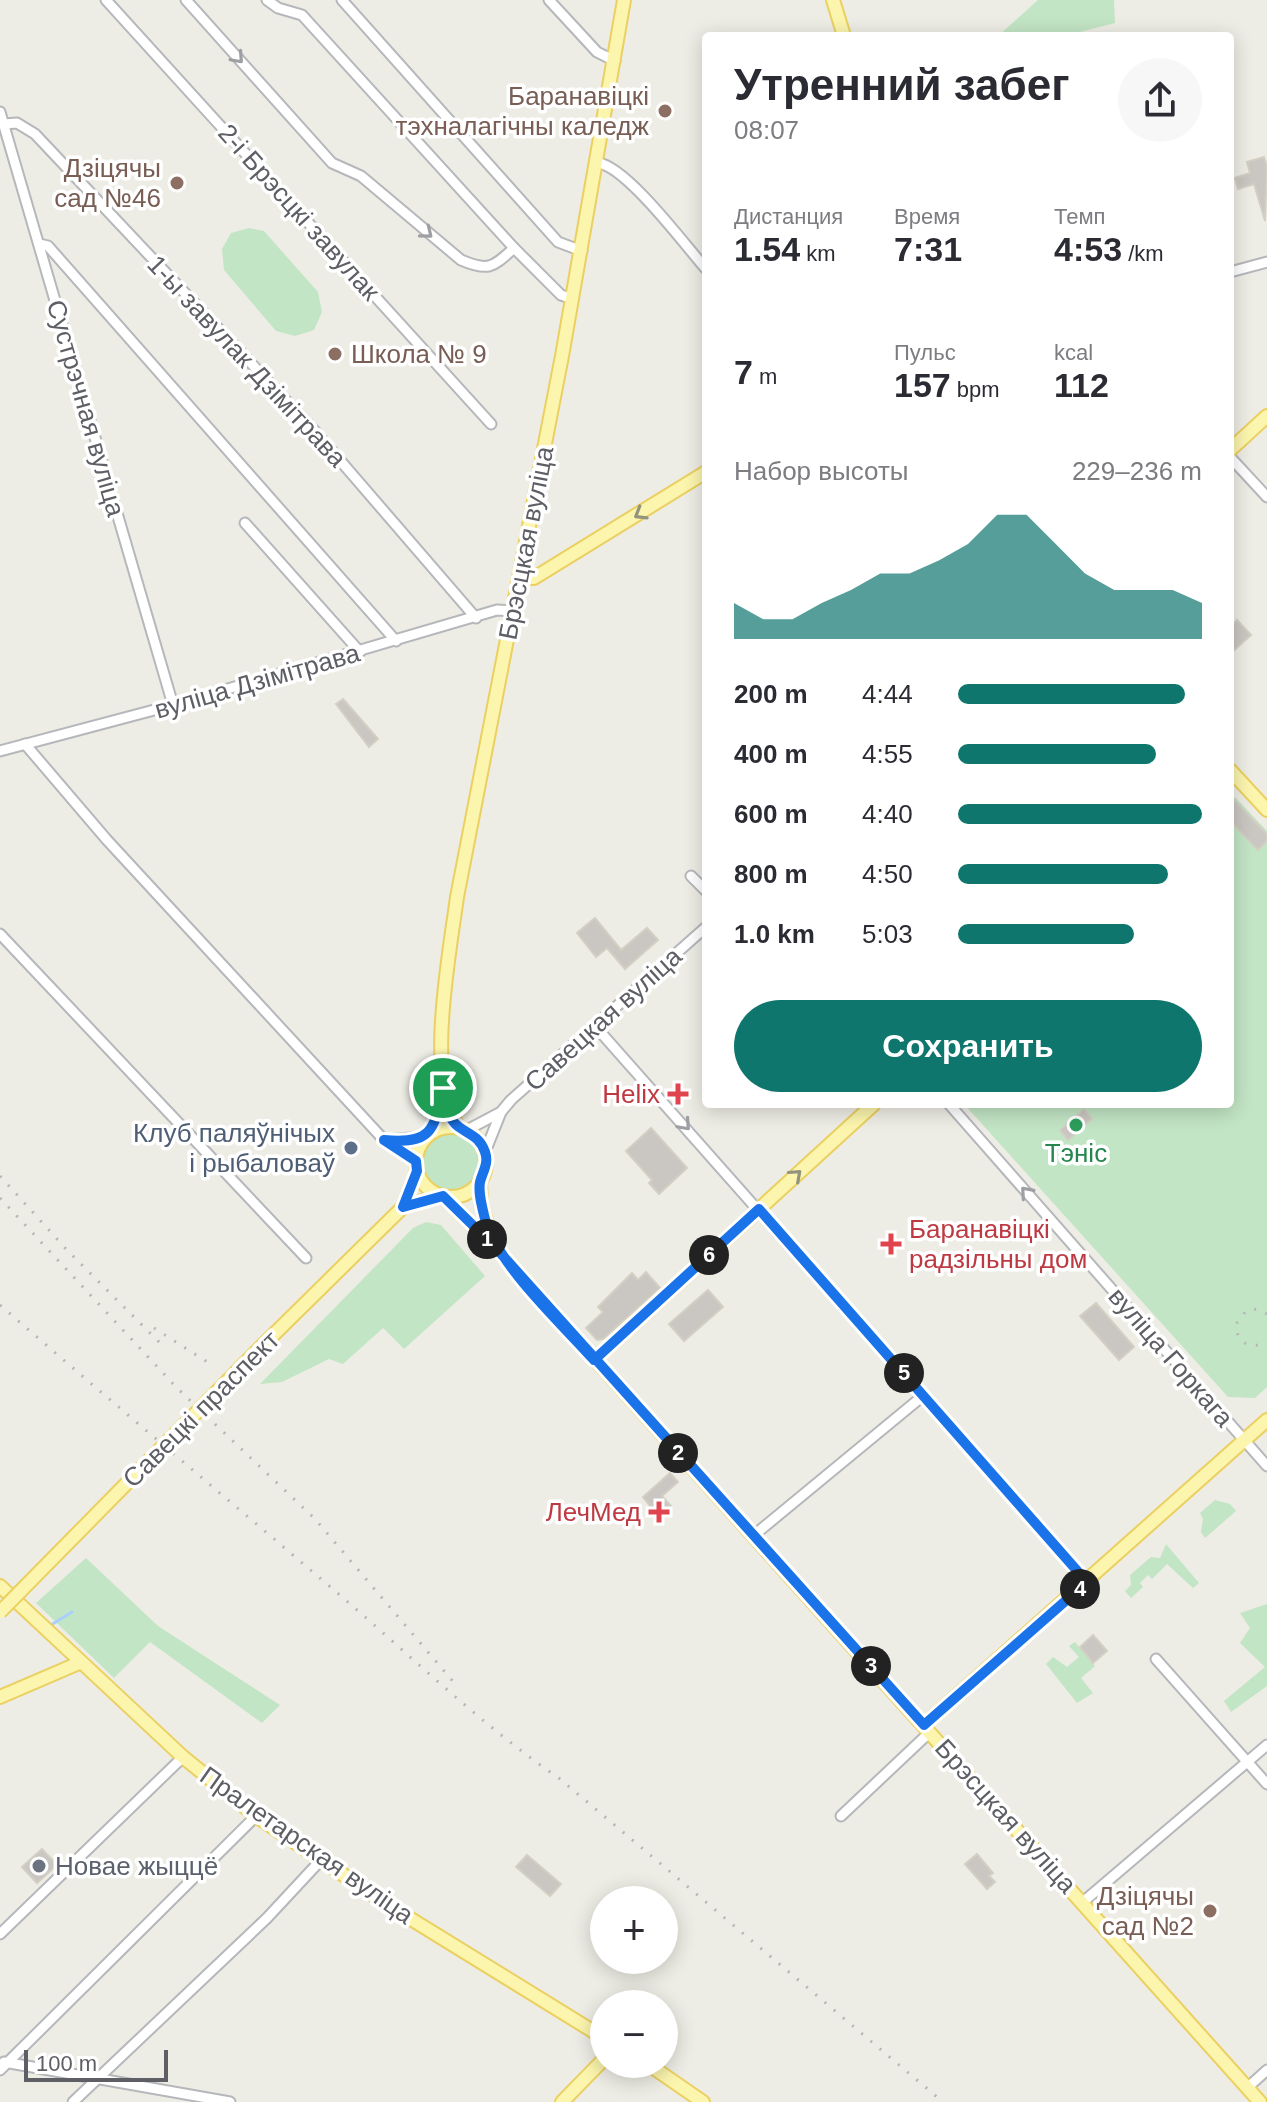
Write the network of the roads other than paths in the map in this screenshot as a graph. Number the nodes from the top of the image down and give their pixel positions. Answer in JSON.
{"nodes":[{"id":1,"x":106,"y":0,"type":"edge"},
{"id":2,"x":186,"y":0,"type":"edge"},
{"id":3,"x":267,"y":0,"type":"edge"},
{"id":4,"x":342,"y":0,"type":"edge"},
{"id":5,"x":549,"y":0,"type":"edge"},
{"id":6,"x":624,"y":0,"type":"edge"},
{"id":7,"x":833,"y":0,"type":"edge"},
{"id":8,"x":843,"y":32,"type":"edge"},
{"id":9,"x":615,"y":61,"type":"junction"},
{"id":10,"x":0,"y":112,"type":"edge"},
{"id":11,"x":4,"y":124,"type":"junction"},
{"id":12,"x":598,"y":163,"type":"junction"},
{"id":13,"x":39,"y":244,"type":"junction"},
{"id":14,"x":514,"y":248,"type":"junction"},
{"id":15,"x":582,"y":251,"type":"junction"},
{"id":16,"x":1267,"y":262,"type":"edge"},
{"id":17,"x":702,"y":264,"type":"edge"},
{"id":18,"x":1234,"y":271,"type":"edge"},
{"id":19,"x":573,"y":299,"type":"junction"},
{"id":20,"x":1267,"y":416,"type":"edge"},
{"id":21,"x":491,"y":424,"type":"dead end"},
{"id":22,"x":1234,"y":446,"type":"edge"},
{"id":23,"x":1234,"y":461,"type":"edge"},
{"id":24,"x":702,"y":474,"type":"edge"},
{"id":25,"x":1267,"y":497,"type":"edge"},
{"id":26,"x":245,"y":523,"type":"dead end"},
{"id":27,"x":520,"y":577,"type":"junction"},
{"id":28,"x":513,"y":611,"type":"junction"},
{"id":29,"x":476,"y":618,"type":"junction"},
{"id":30,"x":396,"y":641,"type":"junction"},
{"id":31,"x":360,"y":652,"type":"junction"},
{"id":32,"x":173,"y":705,"type":"junction"},
{"id":33,"x":25,"y":744,"type":"junction"},
{"id":34,"x":0,"y":751,"type":"edge"},
{"id":35,"x":1234,"y":779,"type":"edge"},
{"id":36,"x":1267,"y":810,"type":"edge"},
{"id":37,"x":691,"y":876,"type":"dead end"},
{"id":38,"x":702,"y":887,"type":"edge"},
{"id":39,"x":702,"y":931,"type":"edge"},
{"id":40,"x":0,"y":934,"type":"edge"},
{"id":41,"x":595,"y":1026,"type":"junction"},
{"id":42,"x":443,"y":1088,"type":"junction"},
{"id":43,"x":870,"y":1108,"type":"edge"},
{"id":44,"x":953,"y":1108,"type":"edge"},
{"id":45,"x":501,"y":1112,"type":"junction"},
{"id":46,"x":463,"y":1129,"type":"junction"},
{"id":47,"x":429,"y":1134,"type":"junction"},
{"id":48,"x":384,"y":1140,"type":"junction"},
{"id":49,"x":485,"y":1152,"type":"junction"},
{"id":50,"x":416,"y":1166,"type":"junction"},
{"id":51,"x":480,"y":1181,"type":"junction"},
{"id":52,"x":441,"y":1196,"type":"junction"},
{"id":53,"x":403,"y":1207,"type":"junction"},
{"id":54,"x":759,"y":1209,"type":"junction"},
{"id":55,"x":494,"y":1246,"type":"junction"},
{"id":56,"x":306,"y":1258,"type":"dead end"},
{"id":57,"x":594,"y":1360,"type":"junction"},
{"id":58,"x":924,"y":1395,"type":"junction"},
{"id":59,"x":1267,"y":1420,"type":"edge"},
{"id":60,"x":1244,"y":1440,"type":"junction"},
{"id":61,"x":1267,"y":1466,"type":"edge"},
{"id":62,"x":753,"y":1536,"type":"junction"},
{"id":63,"x":1087,"y":1582,"type":"junction"},
{"id":64,"x":0,"y":1586,"type":"edge"},
{"id":65,"x":0,"y":1612,"type":"edge"},
{"id":66,"x":1156,"y":1659,"type":"dead end"},
{"id":67,"x":79,"y":1663,"type":"junction"},
{"id":68,"x":0,"y":1697,"type":"edge"},
{"id":69,"x":927,"y":1729,"type":"junction"},
{"id":70,"x":1267,"y":1745,"type":"edge"},
{"id":71,"x":183,"y":1757,"type":"junction"},
{"id":72,"x":1248,"y":1762,"type":"junction"},
{"id":73,"x":1267,"y":1784,"type":"edge"},
{"id":74,"x":256,"y":1816,"type":"junction"},
{"id":75,"x":841,"y":1816,"type":"dead end"},
{"id":76,"x":320,"y":1861,"type":"junction"},
{"id":77,"x":1083,"y":1902,"type":"junction"},
{"id":78,"x":0,"y":1934,"type":"edge"},
{"id":79,"x":590,"y":2029,"type":"edge"},
{"id":80,"x":2,"y":2065,"type":"edge"},
{"id":81,"x":1267,"y":2070,"type":"edge"},
{"id":82,"x":590,"y":2073,"type":"edge"},
{"id":83,"x":98,"y":2078,"type":"junction"},
{"id":84,"x":667,"y":2078,"type":"edge"},
{"id":85,"x":1247,"y":2088,"type":"junction"},
{"id":86,"x":697,"y":2101,"type":"edge"},
{"id":87,"x":73,"y":2102,"type":"edge"},
{"id":88,"x":230,"y":2102,"type":"edge"},
{"id":89,"x":562,"y":2102,"type":"edge"},
{"id":90,"x":1260,"y":2102,"type":"edge"}],
"edges":[{"from":1,"to":21,"type":"street","name":"2-і Брэсцкі завулак"},
{"from":2,"to":14,"type":"street","one_way":true},
{"from":3,"to":14,"type":"street"},
{"from":4,"to":15,"type":"street"},
{"from":5,"to":9,"type":"street"},
{"from":6,"to":9,"type":"main road","name":"Брэсцкая вуліца"},
{"from":7,"to":8,"type":"main road"},
{"from":9,"to":12,"type":"main road","name":"Брэсцкая вуліца"},
{"from":10,"to":11,"type":"street","name":"Сустрэчная вуліца"},
{"from":11,"to":13,"type":"street","name":"Сустрэчная вуліца"},
{"from":11,"to":29,"type":"street","name":"1-ы завулак Дзімітрава"},
{"from":12,"to":15,"type":"main road","name":"Брэсцкая вуліца"},
{"from":12,"to":17,"type":"street"},
{"from":13,"to":30,"type":"street"},
{"from":13,"to":32,"type":"street","name":"Сустрэчная вуліца"},
{"from":14,"to":19,"type":"street"},
{"from":15,"to":19,"type":"main road","name":"Брэсцкая вуліца"},
{"from":16,"to":18,"type":"street"},
{"from":19,"to":27,"type":"main road","name":"Брэсцкая вуліца"},
{"from":20,"to":22,"type":"main road"},
{"from":23,"to":25,"type":"street"},
{"from":24,"to":27,"type":"main road","one_way":true},
{"from":26,"to":31,"type":"street"},
{"from":27,"to":28,"type":"main road","name":"Брэсцкая вуліца"},
{"from":28,"to":29,"type":"street","name":"вуліца Дзімітрава"},
{"from":28,"to":42,"type":"main road","name":"Брэсцкая вуліца"},
{"from":29,"to":30,"type":"street","name":"вуліца Дзімітрава"},
{"from":30,"to":31,"type":"street","name":"вуліца Дзімітрава"},
{"from":31,"to":32,"type":"street","name":"вуліца Дзімітрава"},
{"from":32,"to":33,"type":"street","name":"вуліца Дзімітрава"},
{"from":33,"to":34,"type":"street","name":"вуліца Дзімітрава"},
{"from":33,"to":48,"type":"street"},
{"from":35,"to":36,"type":"main road"},
{"from":37,"to":38,"type":"street"},
{"from":39,"to":41,"type":"street","name":"Савецкая вуліца"},
{"from":40,"to":56,"type":"street"},
{"from":41,"to":45,"type":"street","name":"Савецкая вуліца"},
{"from":41,"to":54,"type":"street","one_way":true},
{"from":42,"to":46,"type":"main road","name":"Брэсцкая вуліца"},
{"from":42,"to":47,"type":"main road","name":"Брэсцкая вуліца"},
{"from":54,"to":43,"type":"main road","one_way":true},
{"from":60,"to":44,"type":"street","name":"вуліца Горкага","one_way":true},
{"from":45,"to":46,"type":"street","name":"Савецкая вуліца"},
{"from":45,"to":49,"type":"street","name":"Савецкая вуліца"},
{"from":46,"to":47,"type":"main road"},
{"from":46,"to":49,"type":"main road"},
{"from":47,"to":48,"type":"street"},
{"from":47,"to":50,"type":"main road"},
{"from":48,"to":50,"type":"street"},
{"from":49,"to":51,"type":"main road"},
{"from":50,"to":52,"type":"main road"},
{"from":50,"to":53,"type":"main road","name":"Савецкі праспект"},
{"from":51,"to":52,"type":"main road"},
{"from":51,"to":55,"type":"main road","name":"Брэсцкая вуліца"},
{"from":52,"to":53,"type":"main road","name":"Савецкі праспект"},
{"from":52,"to":55,"type":"main road","name":"Брэсцкая вуліца"},
{"from":53,"to":65,"type":"main road","name":"Савецкі праспект","bridge":true},
{"from":54,"to":57,"type":"main road"},
{"from":54,"to":58,"type":"street"},
{"from":55,"to":57,"type":"main road","name":"Брэсцкая вуліца"},
{"from":57,"to":62,"type":"main road","name":"Брэсцкая вуліца"},
{"from":58,"to":62,"type":"street"},
{"from":58,"to":63,"type":"street"},
{"from":59,"to":60,"type":"main road"},
{"from":60,"to":61,"type":"street","name":"вуліца Горкага"},
{"from":60,"to":63,"type":"main road"},
{"from":62,"to":69,"type":"main road","name":"Брэсцкая вуліца"},
{"from":63,"to":69,"type":"main road"},
{"from":64,"to":67,"type":"main road","name":"Пралетарская вуліца"},
{"from":66,"to":72,"type":"street"},
{"from":67,"to":68,"type":"main road"},
{"from":67,"to":71,"type":"main road","name":"Пралетарская вуліца"},
{"from":69,"to":75,"type":"street"},
{"from":69,"to":77,"type":"main road","name":"Брэсцкая вуліца"},
{"from":70,"to":72,"type":"street"},
{"from":71,"to":74,"type":"main road","name":"Пралетарская вуліца"},
{"from":71,"to":78,"type":"street"},
{"from":72,"to":73,"type":"street"},
{"from":72,"to":77,"type":"street"},
{"from":74,"to":76,"type":"main road","name":"Пралетарская вуліца"},
{"from":74,"to":80,"type":"street"},
{"from":76,"to":79,"type":"main road","name":"Пралетарская вуліца"},
{"from":76,"to":83,"type":"street"},
{"from":77,"to":85,"type":"main road","name":"Брэсцкая вуліца"},
{"from":80,"to":83,"type":"street"},
{"from":81,"to":85,"type":"street"},
{"from":82,"to":89,"type":"main road"},
{"from":83,"to":87,"type":"street"},
{"from":83,"to":88,"type":"street"},
{"from":84,"to":86,"type":"main road"},
{"from":85,"to":90,"type":"main road","name":"Брэсцкая вуліца"}]}
